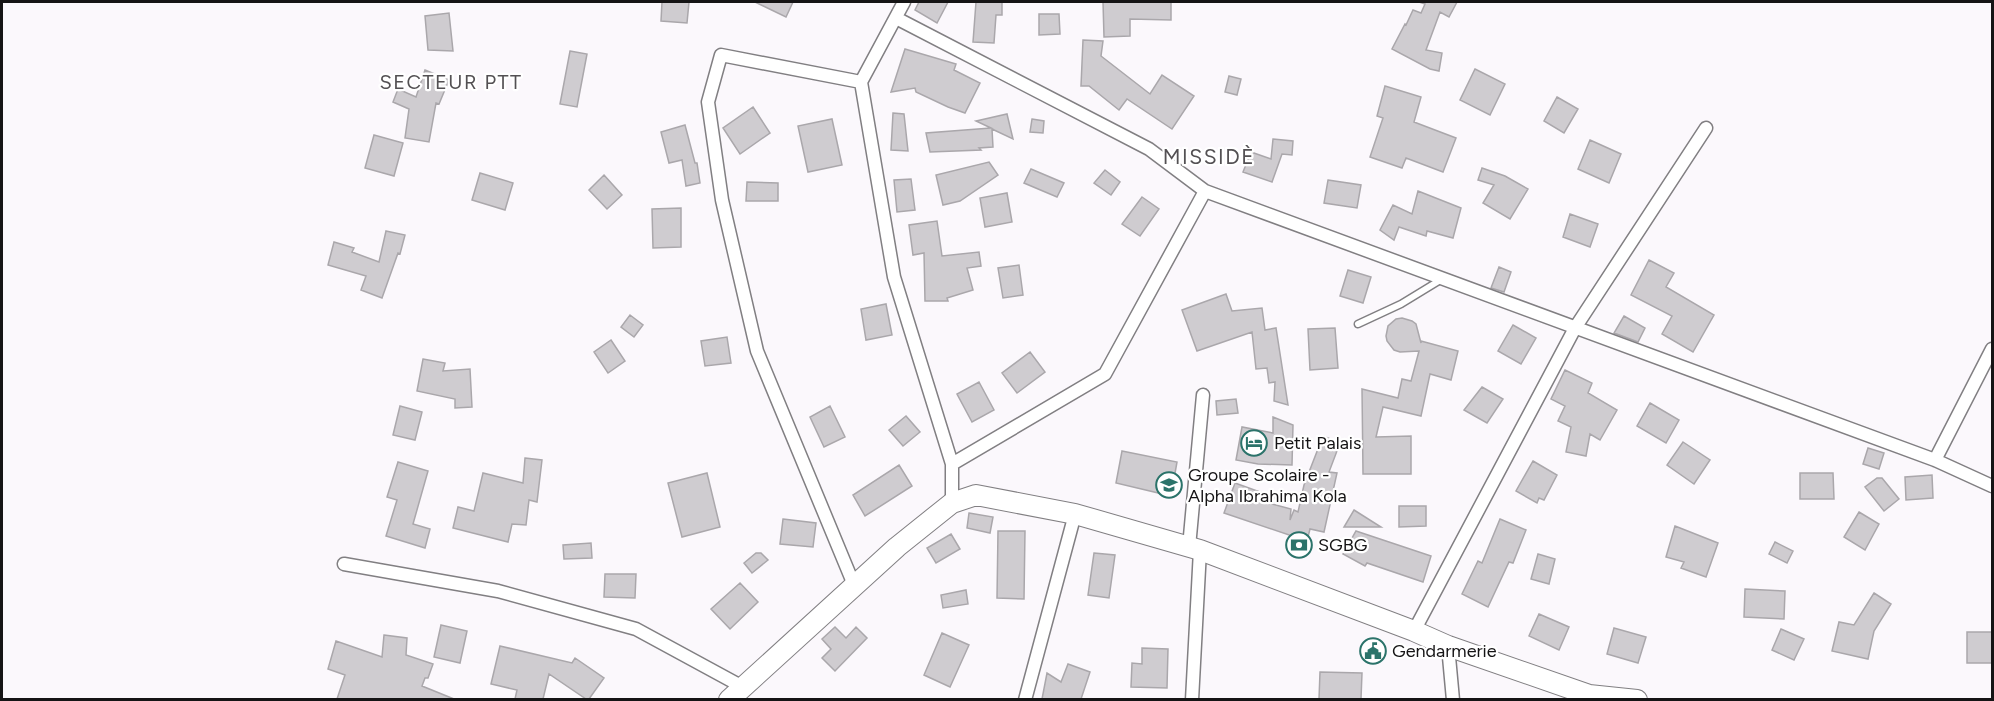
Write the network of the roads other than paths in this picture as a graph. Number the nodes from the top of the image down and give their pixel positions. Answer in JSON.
{"nodes":[{"id":1,"x":904,"y":2,"type":"edge"},
{"id":2,"x":896,"y":18,"type":"junction"},
{"id":3,"x":861,"y":82,"type":"junction"},
{"id":4,"x":1707,"y":128,"type":"dead end"},
{"id":5,"x":1205,"y":191,"type":"junction"},
{"id":6,"x":1443,"y":279,"type":"junction"},
{"id":7,"x":1358,"y":324,"type":"dead end"},
{"id":8,"x":1575,"y":328,"type":"junction"},
{"id":9,"x":1992,"y":349,"type":"edge"},
{"id":10,"x":1203,"y":395,"type":"dead end"},
{"id":11,"x":1935,"y":460,"type":"junction"},
{"id":12,"x":952,"y":464,"type":"junction"},
{"id":13,"x":1992,"y":486,"type":"edge"},
{"id":14,"x":952,"y":503,"type":"junction"},
{"id":15,"x":1075,"y":514,"type":"junction"},
{"id":16,"x":1194,"y":549,"type":"junction"},
{"id":17,"x":344,"y":564,"type":"dead end"},
{"id":18,"x":854,"y":585,"type":"junction"},
{"id":19,"x":1414,"y":631,"type":"junction"},
{"id":20,"x":1448,"y":646,"type":"junction"},
{"id":21,"x":735,"y":693,"type":"edge"},
{"id":22,"x":1024,"y":699,"type":"edge"},
{"id":23,"x":1192,"y":699,"type":"edge"},
{"id":24,"x":1453,"y":699,"type":"edge"},
{"id":25,"x":1637,"y":699,"type":"edge"}],
"edges":[{"from":1,"to":2,"type":"street"},
{"from":2,"to":3,"type":"street"},
{"from":2,"to":5,"type":"street"},
{"from":3,"to":12,"type":"street"},
{"from":3,"to":18,"type":"street"},
{"from":4,"to":8,"type":"street"},
{"from":5,"to":6,"type":"street"},
{"from":5,"to":12,"type":"street"},
{"from":6,"to":7,"type":"lane"},
{"from":6,"to":8,"type":"street"},
{"from":8,"to":11,"type":"street"},
{"from":8,"to":19,"type":"street"},
{"from":9,"to":11,"type":"street"},
{"from":10,"to":16,"type":"street"},
{"from":11,"to":13,"type":"street"},
{"from":12,"to":14,"type":"street"},
{"from":14,"to":15,"type":"main road"},
{"from":14,"to":18,"type":"main road"},
{"from":15,"to":16,"type":"main road"},
{"from":15,"to":22,"type":"street"},
{"from":16,"to":19,"type":"main road"},
{"from":16,"to":23,"type":"street"},
{"from":17,"to":21,"type":"street"},
{"from":18,"to":21,"type":"main road"},
{"from":19,"to":20,"type":"main road"},
{"from":20,"to":24,"type":"street"},
{"from":20,"to":25,"type":"main road"}]}
